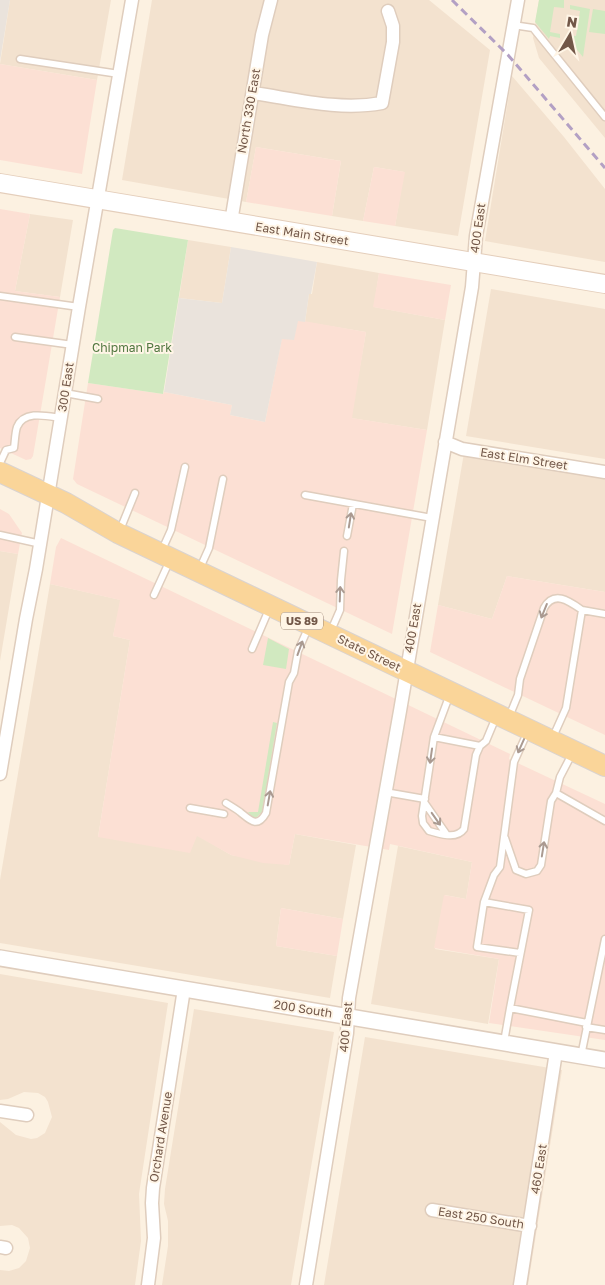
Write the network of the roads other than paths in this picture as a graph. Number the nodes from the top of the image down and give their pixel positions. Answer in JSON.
{"nodes":[{"id":1,"x":132,"y":0,"type":"edge"},
{"id":2,"x":271,"y":0,"type":"edge"},
{"id":3,"x":518,"y":0,"type":"edge"},
{"id":4,"x":388,"y":11,"type":"dead end"},
{"id":5,"x":513,"y":25,"type":"junction"},
{"id":6,"x":20,"y":59,"type":"dead end"},
{"id":7,"x":119,"y":74,"type":"junction"},
{"id":8,"x":252,"y":93,"type":"junction"},
{"id":9,"x":605,"y":117,"type":"edge"},
{"id":10,"x":0,"y":183,"type":"edge"},
{"id":11,"x":98,"y":200,"type":"junction"},
{"id":12,"x":231,"y":222,"type":"junction"},
{"id":13,"x":474,"y":262,"type":"junction"},
{"id":14,"x":605,"y":284,"type":"edge"},
{"id":15,"x":0,"y":296,"type":"edge"},
{"id":16,"x":79,"y":307,"type":"junction"},
{"id":17,"x":15,"y":337,"type":"dead end"},
{"id":18,"x":73,"y":345,"type":"junction"},
{"id":19,"x":65,"y":393,"type":"junction"},
{"id":20,"x":98,"y":399,"type":"dead end"},
{"id":21,"x":61,"y":418,"type":"junction"},
{"id":22,"x":445,"y":442,"type":"junction"},
{"id":23,"x":0,"y":463,"type":"edge"},
{"id":24,"x":185,"y":467,"type":"dead end"},
{"id":25,"x":0,"y":472,"type":"edge"},
{"id":26,"x":605,"y":472,"type":"edge"},
{"id":27,"x":223,"y":479,"type":"dead end"},
{"id":28,"x":135,"y":493,"type":"dead end"},
{"id":29,"x":48,"y":495,"type":"junction"},
{"id":30,"x":305,"y":495,"type":"dead end"},
{"id":31,"x":352,"y":504,"type":"junction"},
{"id":32,"x":432,"y":518,"type":"junction"},
{"id":33,"x":118,"y":533,"type":"junction"},
{"id":34,"x":0,"y":535,"type":"edge"},
{"id":35,"x":347,"y":536,"type":"dead end"},
{"id":36,"x":41,"y":544,"type":"junction"},
{"id":37,"x":344,"y":551,"type":"dead end"},
{"id":38,"x":166,"y":556,"type":"junction"},
{"id":39,"x":199,"y":572,"type":"junction"},
{"id":40,"x":154,"y":595,"type":"dead end"},
{"id":41,"x":270,"y":606,"type":"junction"},
{"id":42,"x":582,"y":610,"type":"junction"},
{"id":43,"x":605,"y":614,"type":"edge"},
{"id":44,"x":310,"y":624,"type":"junction"},
{"id":45,"x":329,"y":634,"type":"junction"},
{"id":46,"x":252,"y":649,"type":"dead end"},
{"id":47,"x":406,"y":671,"type":"junction"},
{"id":48,"x":0,"y":692,"type":"edge"},
{"id":49,"x":451,"y":693,"type":"junction"},
{"id":50,"x":13,"y":694,"type":"junction"},
{"id":51,"x":502,"y":717,"type":"junction"},
{"id":52,"x":529,"y":730,"type":"junction"},
{"id":53,"x":434,"y":737,"type":"junction"},
{"id":54,"x":552,"y":741,"type":"junction"},
{"id":55,"x":480,"y":746,"type":"junction"},
{"id":56,"x":573,"y":751,"type":"junction"},
{"id":57,"x":602,"y":763,"type":"edge"},
{"id":58,"x":0,"y":774,"type":"edge"},
{"id":59,"x":385,"y":792,"type":"junction"},
{"id":60,"x":556,"y":793,"type":"junction"},
{"id":61,"x":424,"y":801,"type":"junction"},
{"id":62,"x":226,"y":803,"type":"dead end"},
{"id":63,"x":190,"y":808,"type":"dead end"},
{"id":64,"x":224,"y":814,"type":"dead end"},
{"id":65,"x":605,"y":821,"type":"edge"},
{"id":66,"x":504,"y":834,"type":"junction"},
{"id":67,"x":447,"y":835,"type":"junction"},
{"id":68,"x":484,"y":902,"type":"junction"},
{"id":69,"x":605,"y":939,"type":"edge"},
{"id":70,"x":520,"y":953,"type":"junction"},
{"id":71,"x":0,"y":958,"type":"edge"},
{"id":72,"x":602,"y":971,"type":"edge"},
{"id":73,"x":184,"y":989,"type":"junction"},
{"id":74,"x":510,"y":1008,"type":"junction"},
{"id":75,"x":348,"y":1016,"type":"junction"},
{"id":76,"x":587,"y":1025,"type":"junction"},
{"id":77,"x":605,"y":1030,"type":"edge"},
{"id":78,"x":504,"y":1043,"type":"junction"},
{"id":79,"x":556,"y":1052,"type":"junction"},
{"id":80,"x":581,"y":1056,"type":"junction"},
{"id":81,"x":605,"y":1060,"type":"edge"},
{"id":82,"x":0,"y":1111,"type":"edge"},
{"id":83,"x":27,"y":1115,"type":"dead end"},
{"id":84,"x":432,"y":1210,"type":"dead end"},
{"id":85,"x":530,"y":1226,"type":"junction"},
{"id":86,"x":148,"y":1285,"type":"edge"},
{"id":87,"x":306,"y":1285,"type":"edge"},
{"id":88,"x":520,"y":1285,"type":"edge"}],
"edges":[{"from":1,"to":7,"type":"street","name":"300 East"},
{"from":2,"to":8,"type":"street","name":"North 330 East"},
{"from":3,"to":5,"type":"street","name":"400 East"},
{"from":4,"to":8,"type":"street"},
{"from":5,"to":9,"type":"lane"},
{"from":5,"to":13,"type":"street","name":"400 East"},
{"from":6,"to":7,"type":"lane"},
{"from":7,"to":11,"type":"street","name":"300 East"},
{"from":8,"to":12,"type":"street","name":"North 330 East"},
{"from":10,"to":11,"type":"main road","name":"East Main Street"},
{"from":11,"to":12,"type":"main road","name":"East Main Street"},
{"from":11,"to":16,"type":"street","name":"300 East"},
{"from":12,"to":13,"type":"main road","name":"East Main Street"},
{"from":13,"to":14,"type":"main road","name":"East Main Street"},
{"from":13,"to":22,"type":"street","name":"400 East"},
{"from":15,"to":16,"type":"lane"},
{"from":16,"to":18,"type":"street","name":"300 East"},
{"from":17,"to":18,"type":"lane"},
{"from":18,"to":19,"type":"street","name":"300 East"},
{"from":19,"to":20,"type":"lane"},
{"from":19,"to":21,"type":"street","name":"300 East"},
{"from":21,"to":23,"type":"lane"},
{"from":21,"to":29,"type":"street","name":"300 East"},
{"from":22,"to":26,"type":"street","name":"East Elm Street"},
{"from":22,"to":32,"type":"street","name":"400 East"},
{"from":24,"to":38,"type":"lane"},
{"from":25,"to":29,"type":"main road","name":"State Street","number":"US 89"},
{"from":27,"to":39,"type":"lane"},
{"from":28,"to":33,"type":"lane"},
{"from":29,"to":33,"type":"main road","name":"State Street","number":"US 89"},
{"from":29,"to":36,"type":"street","name":"300 East"},
{"from":30,"to":31,"type":"lane"},
{"from":31,"to":32,"type":"lane"},
{"from":35,"to":31,"type":"lane","one_way":true},
{"from":32,"to":47,"type":"street","name":"400 East"},
{"from":33,"to":38,"type":"main road","name":"State Street","number":"US 89"},
{"from":34,"to":36,"type":"lane"},
{"from":36,"to":50,"type":"street","name":"300 East"},
{"from":45,"to":37,"type":"lane","one_way":true},
{"from":38,"to":39,"type":"main road","name":"State Street","number":"US 89"},
{"from":38,"to":40,"type":"lane"},
{"from":39,"to":41,"type":"main road","name":"State Street","number":"US 89"},
{"from":41,"to":44,"type":"main road","name":"State Street","number":"US 89"},
{"from":41,"to":46,"type":"lane"},
{"from":42,"to":43,"type":"lane"},
{"from":42,"to":51,"type":"lane","one_way":true},
{"from":42,"to":54,"type":"lane"},
{"from":44,"to":45,"type":"main road","name":"State Street","number":"US 89"},
{"from":62,"to":44,"type":"lane","one_way":true},
{"from":45,"to":47,"type":"main road","name":"State Street","number":"US 89"},
{"from":47,"to":49,"type":"main road","name":"State Street","number":"US 89"},
{"from":47,"to":59,"type":"street","name":"400 East"},
{"from":48,"to":50,"type":"street"},
{"from":49,"to":51,"type":"main road","name":"State Street","number":"US 89"},
{"from":49,"to":53,"type":"lane"},
{"from":50,"to":58,"type":"street","name":"300 East"},
{"from":51,"to":52,"type":"main road","name":"State Street","number":"US 89"},
{"from":51,"to":55,"type":"lane"},
{"from":52,"to":54,"type":"main road","name":"State Street","number":"US 89"},
{"from":52,"to":66,"type":"lane","one_way":true},
{"from":53,"to":55,"type":"lane"},
{"from":53,"to":61,"type":"lane","one_way":true},
{"from":54,"to":56,"type":"main road","name":"State Street","number":"US 89"},
{"from":55,"to":67,"type":"lane"},
{"from":56,"to":57,"type":"main road","name":"State Street","number":"US 89"},
{"from":56,"to":60,"type":"lane"},
{"from":59,"to":61,"type":"lane"},
{"from":59,"to":75,"type":"street","name":"400 East"},
{"from":60,"to":65,"type":"lane"},
{"from":66,"to":60,"type":"lane","one_way":true},
{"from":61,"to":67,"type":"lane","one_way":true},
{"from":61,"to":67,"type":"lane"},
{"from":63,"to":64,"type":"lane"},
{"from":66,"to":68,"type":"lane"},
{"from":68,"to":70,"type":"lane"},
{"from":68,"to":70,"type":"lane"},
{"from":69,"to":72,"type":"lane"},
{"from":70,"to":74,"type":"lane"},
{"from":71,"to":73,"type":"street","name":"200 South"},
{"from":72,"to":76,"type":"lane"},
{"from":73,"to":75,"type":"street","name":"200 South"},
{"from":73,"to":86,"type":"street","name":"Orchard Avenue"},
{"from":74,"to":76,"type":"lane"},
{"from":74,"to":78,"type":"lane"},
{"from":75,"to":78,"type":"street","name":"200 South"},
{"from":75,"to":87,"type":"street","name":"400 East"},
{"from":76,"to":77,"type":"lane"},
{"from":76,"to":80,"type":"lane"},
{"from":78,"to":79,"type":"street","name":"200 South"},
{"from":79,"to":80,"type":"street","name":"200 South"},
{"from":79,"to":85,"type":"street","name":"460 East"},
{"from":80,"to":81,"type":"street","name":"200 South"},
{"from":82,"to":83,"type":"street"},
{"from":84,"to":85,"type":"street","name":"East 250 South"},
{"from":85,"to":88,"type":"street","name":"460 East"}]}
